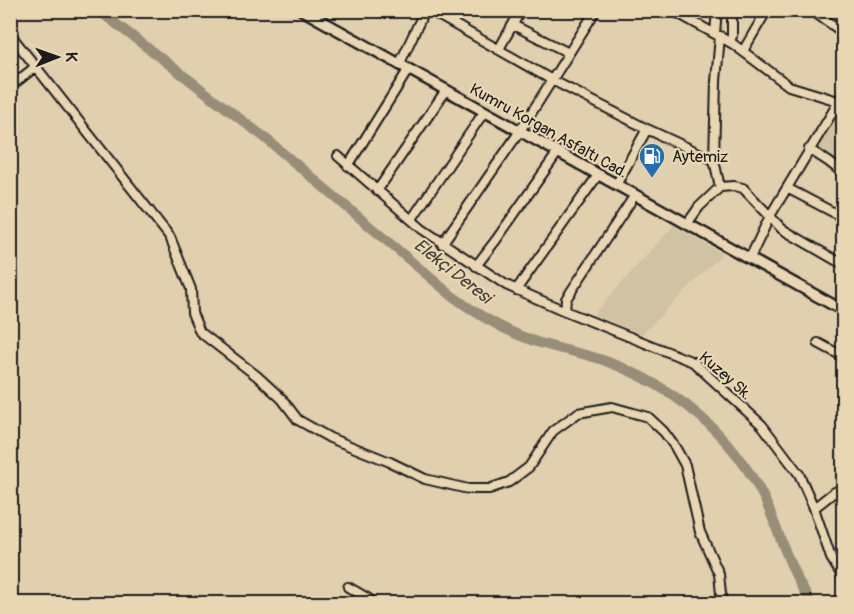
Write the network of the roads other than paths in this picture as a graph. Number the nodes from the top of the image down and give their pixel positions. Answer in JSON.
{"nodes":[{"id":1,"x":302,"y":10,"type":"edge"},
{"id":2,"x":427,"y":10,"type":"edge"},
{"id":3,"x":521,"y":10,"type":"edge"},
{"id":4,"x":596,"y":10,"type":"edge"},
{"id":5,"x":672,"y":10,"type":"edge"},
{"id":6,"x":717,"y":10,"type":"edge"},
{"id":7,"x":732,"y":10,"type":"edge"},
{"id":8,"x":767,"y":10,"type":"edge"},
{"id":9,"x":811,"y":10,"type":"edge"},
{"id":10,"x":843,"y":10,"type":"edge"},
{"id":11,"x":513,"y":25,"type":"junction"},
{"id":12,"x":842,"y":32,"type":"edge"},
{"id":13,"x":10,"y":34,"type":"edge"},
{"id":14,"x":718,"y":34,"type":"junction"},
{"id":15,"x":730,"y":42,"type":"junction"},
{"id":16,"x":499,"y":49,"type":"junction"},
{"id":17,"x":743,"y":51,"type":"junction"},
{"id":18,"x":570,"y":53,"type":"junction"},
{"id":19,"x":35,"y":67,"type":"junction"},
{"id":20,"x":403,"y":67,"type":"junction"},
{"id":21,"x":552,"y":80,"type":"junction"},
{"id":22,"x":10,"y":87,"type":"edge"},
{"id":23,"x":446,"y":90,"type":"junction"},
{"id":24,"x":843,"y":93,"type":"edge"},
{"id":25,"x":841,"y":103,"type":"edge"},
{"id":26,"x":484,"y":112,"type":"junction"},
{"id":27,"x":647,"y":129,"type":"junction"},
{"id":28,"x":520,"y":131,"type":"junction"},
{"id":29,"x":809,"y":150,"type":"junction"},
{"id":30,"x":558,"y":152,"type":"junction"},
{"id":31,"x":338,"y":156,"type":"dead end"},
{"id":32,"x":714,"y":160,"type":"junction"},
{"id":33,"x":348,"y":166,"type":"junction"},
{"id":34,"x":843,"y":174,"type":"edge"},
{"id":35,"x":598,"y":175,"type":"junction"},
{"id":36,"x":616,"y":185,"type":"junction"},
{"id":37,"x":720,"y":188,"type":"junction"},
{"id":38,"x":787,"y":188,"type":"junction"},
{"id":39,"x":377,"y":192,"type":"junction"},
{"id":40,"x":634,"y":195,"type":"junction"},
{"id":41,"x":770,"y":216,"type":"junction"},
{"id":42,"x":843,"y":218,"type":"edge"},
{"id":43,"x":412,"y":219,"type":"junction"},
{"id":44,"x":687,"y":224,"type":"junction"},
{"id":45,"x":442,"y":244,"type":"junction"},
{"id":46,"x":750,"y":258,"type":"junction"},
{"id":47,"x":843,"y":265,"type":"edge"},
{"id":48,"x":476,"y":266,"type":"junction"},
{"id":49,"x":516,"y":290,"type":"junction"},
{"id":50,"x":565,"y":311,"type":"junction"},
{"id":51,"x":843,"y":311,"type":"edge"},
{"id":52,"x":818,"y":343,"type":"dead end"},
{"id":53,"x":843,"y":357,"type":"edge"},
{"id":54,"x":843,"y":488,"type":"edge"},
{"id":55,"x":814,"y":508,"type":"junction"},
{"id":56,"x":843,"y":579,"type":"edge"},
{"id":57,"x":348,"y":587,"type":"dead end"},
{"id":58,"x":372,"y":603,"type":"edge"},
{"id":59,"x":722,"y":603,"type":"edge"}],
"edges":[{"from":1,"to":20,"type":"main road","name":"Kumru Korgan Asfaltı Cad."},
{"from":2,"to":16,"type":"street"},
{"from":2,"to":20,"type":"street"},
{"from":3,"to":11,"type":"street"},
{"from":4,"to":18,"type":"street"},
{"from":5,"to":14,"type":"street"},
{"from":6,"to":14,"type":"street"},
{"from":7,"to":15,"type":"street"},
{"from":8,"to":17,"type":"street"},
{"from":9,"to":12,"type":"street"},
{"from":10,"to":12,"type":"street"},
{"from":11,"to":16,"type":"street"},
{"from":11,"to":18,"type":"street"},
{"from":13,"to":19,"type":"street"},
{"from":14,"to":15,"type":"street"},
{"from":14,"to":32,"type":"street"},
{"from":15,"to":17,"type":"street"},
{"from":16,"to":21,"type":"street"},
{"from":17,"to":25,"type":"street"},
{"from":18,"to":21,"type":"street"},
{"from":19,"to":22,"type":"street"},
{"from":19,"to":59,"type":"street"},
{"from":20,"to":23,"type":"main road","name":"Kumru Korgan Asfaltı Cad."},
{"from":20,"to":33,"type":"street"},
{"from":21,"to":27,"type":"street"},
{"from":21,"to":28,"type":"street"},
{"from":23,"to":26,"type":"main road","name":"Kumru Korgan Asfaltı Cad."},
{"from":23,"to":39,"type":"street"},
{"from":24,"to":25,"type":"street"},
{"from":25,"to":29,"type":"street"},
{"from":26,"to":28,"type":"main road","name":"Kumru Korgan Asfaltı Cad."},
{"from":26,"to":43,"type":"street"},
{"from":27,"to":32,"type":"street"},
{"from":27,"to":36,"type":"street"},
{"from":28,"to":30,"type":"main road","name":"Kumru Korgan Asfaltı Cad."},
{"from":28,"to":45,"type":"street"},
{"from":29,"to":34,"type":"street"},
{"from":29,"to":38,"type":"street"},
{"from":30,"to":35,"type":"main road","name":"Kumru Korgan Asfaltı Cad."},
{"from":30,"to":48,"type":"street"},
{"from":31,"to":33,"type":"street","name":"Kuzey Sk."},
{"from":32,"to":37,"type":"street"},
{"from":33,"to":39,"type":"street","name":"Kuzey Sk."},
{"from":35,"to":36,"type":"main road","name":"Kumru Korgan Asfaltı Cad."},
{"from":35,"to":49,"type":"street"},
{"from":36,"to":40,"type":"main road","name":"Kumru Korgan Asfaltı Cad."},
{"from":37,"to":41,"type":"street"},
{"from":37,"to":44,"type":"street"},
{"from":38,"to":41,"type":"street"},
{"from":38,"to":42,"type":"street"},
{"from":39,"to":43,"type":"street","name":"Kuzey Sk."},
{"from":40,"to":44,"type":"main road","name":"Kumru Korgan Asfaltı Cad."},
{"from":40,"to":50,"type":"street"},
{"from":41,"to":46,"type":"street"},
{"from":41,"to":47,"type":"street"},
{"from":43,"to":45,"type":"street","name":"Kuzey Sk."},
{"from":44,"to":46,"type":"main road","name":"Kumru Korgan Asfaltı Cad."},
{"from":45,"to":48,"type":"street","name":"Kuzey Sk."},
{"from":46,"to":51,"type":"main road","name":"Kumru Korgan Asfaltı Cad."},
{"from":48,"to":49,"type":"street","name":"Kuzey Sk."},
{"from":49,"to":50,"type":"street","name":"Kuzey Sk."},
{"from":50,"to":55,"type":"street","name":"Kuzey Sk."},
{"from":52,"to":53,"type":"street"},
{"from":54,"to":55,"type":"street"},
{"from":55,"to":56,"type":"street","name":"Kuzey Sk."},
{"from":57,"to":58,"type":"street"}]}
